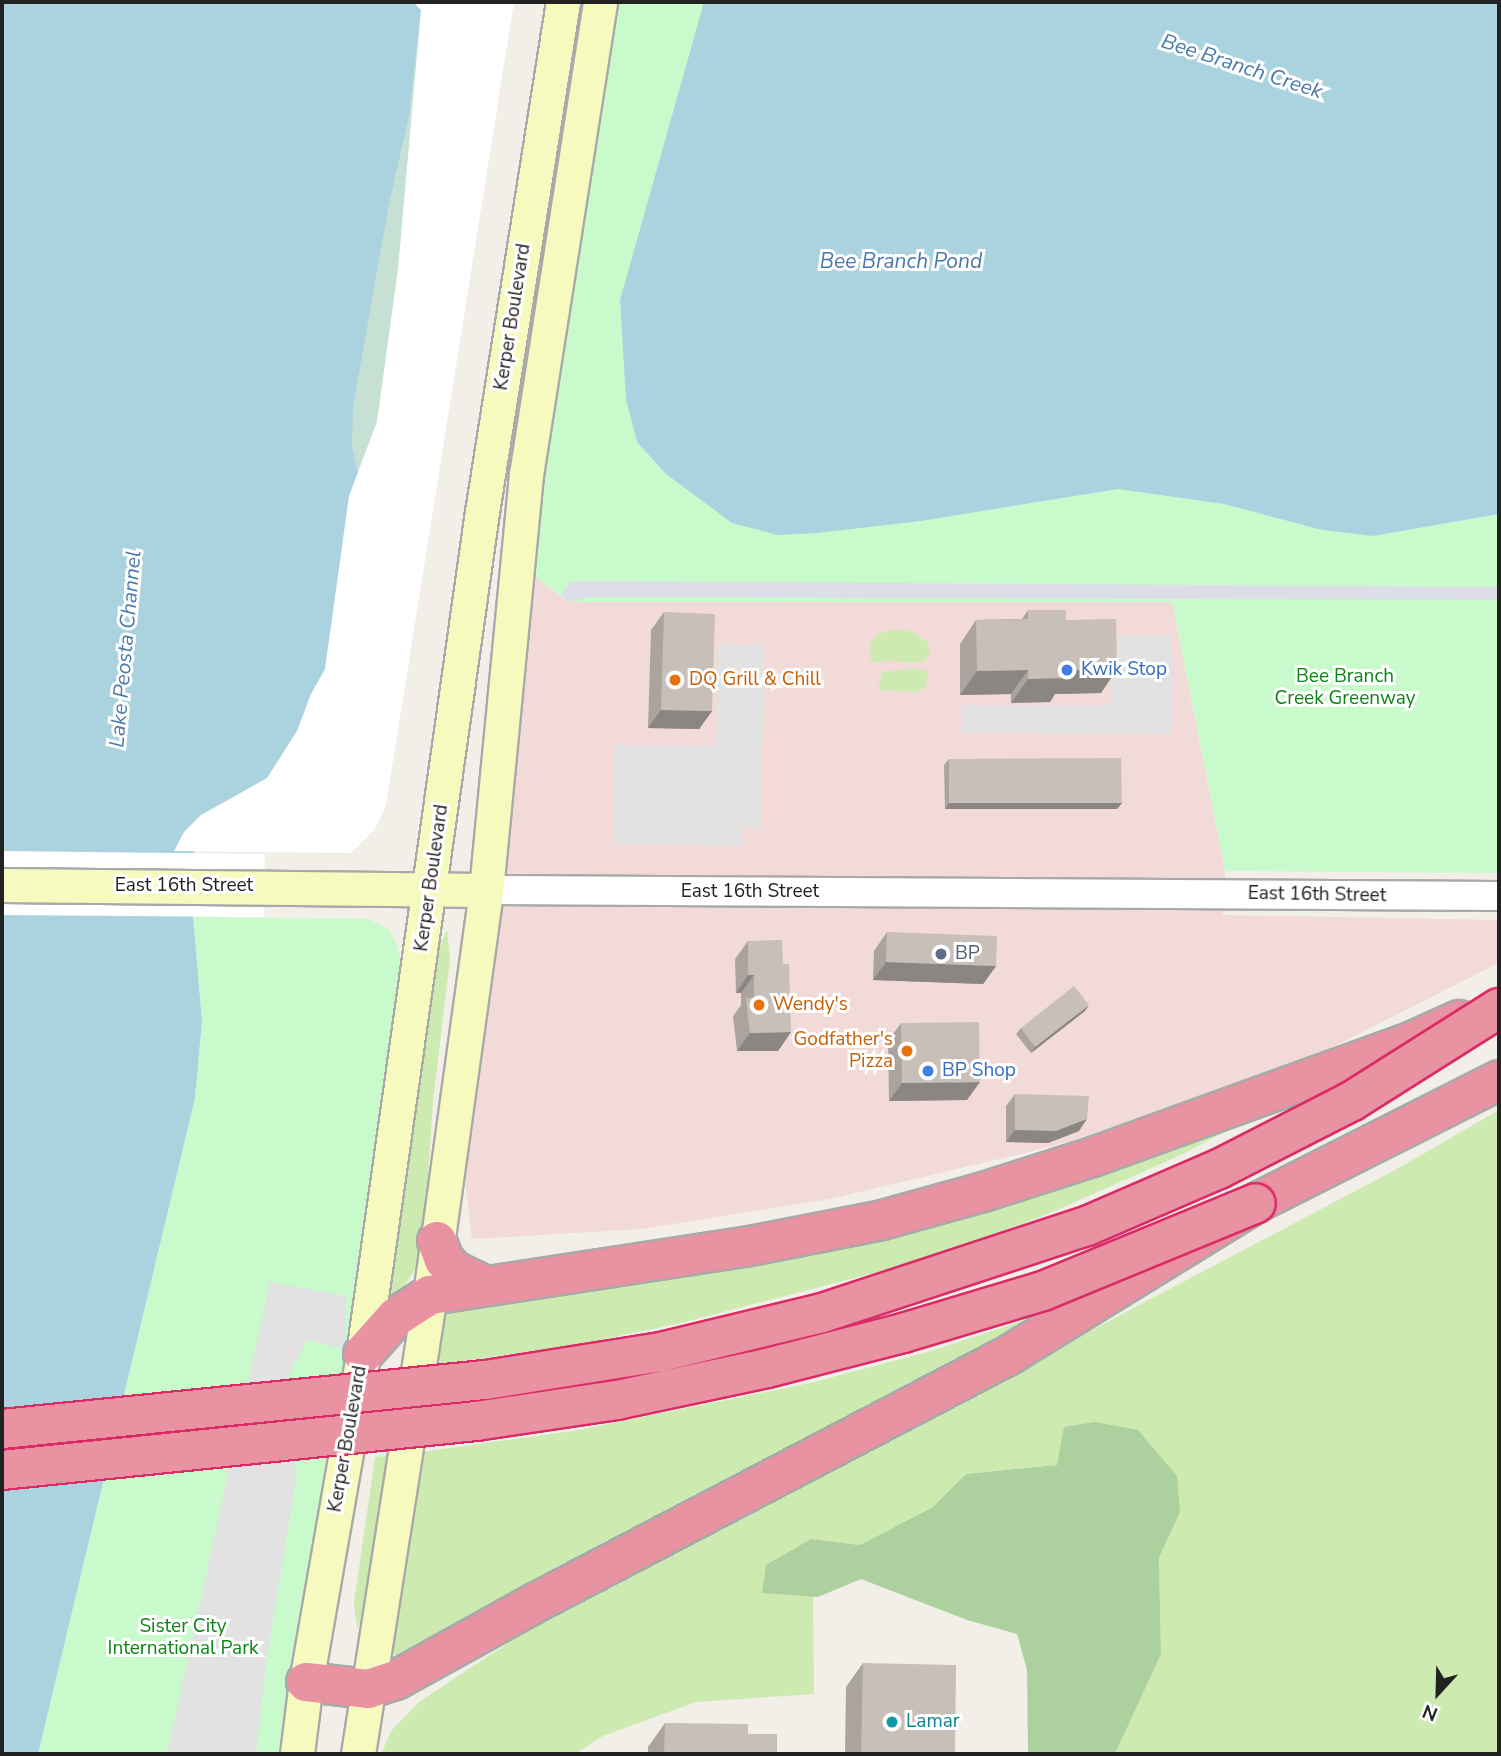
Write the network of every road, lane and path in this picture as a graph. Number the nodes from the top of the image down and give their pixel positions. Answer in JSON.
{"nodes":[{"id":1,"x":564,"y":2,"type":"edge"},
{"id":2,"x":600,"y":2,"type":"edge"},
{"id":3,"x":2,"y":885,"type":"edge"},
{"id":4,"x":431,"y":889,"type":"junction"},
{"id":5,"x":486,"y":890,"type":"junction"},
{"id":6,"x":1499,"y":896,"type":"edge"},
{"id":7,"x":1499,"y":1002,"type":"edge"},
{"id":8,"x":1499,"y":1008,"type":"edge"},
{"id":9,"x":1499,"y":1080,"type":"edge"},
{"id":10,"x":1256,"y":1203,"type":"junction"},
{"id":11,"x":437,"y":1241,"type":"junction"},
{"id":12,"x":486,"y":1286,"type":"junction"},
{"id":13,"x":430,"y":1295,"type":"junction"},
{"id":14,"x":363,"y":1353,"type":"junction"},
{"id":15,"x":2,"y":1429,"type":"edge"},
{"id":16,"x":2,"y":1470,"type":"edge"},
{"id":17,"x":306,"y":1682,"type":"junction"},
{"id":18,"x":368,"y":1689,"type":"junction"},
{"id":19,"x":297,"y":1754,"type":"edge"},
{"id":20,"x":358,"y":1754,"type":"edge"}],
"edges":[{"from":1,"to":4,"type":"main road","name":"Kerper Boulevard"},
{"from":2,"to":5,"type":"main road","name":"Kerper Boulevard"},
{"from":3,"to":4,"type":"main road","name":"East 16th Street"},
{"from":4,"to":5,"type":"main road","name":"East 16th Street"},
{"from":4,"to":14,"type":"main road","name":"Kerper Boulevard"},
{"from":5,"to":6,"type":"street","name":"East 16th Street"},
{"from":5,"to":11,"type":"main road","name":"Kerper Boulevard"},
{"from":7,"to":12,"type":"highway"},
{"from":8,"to":15,"type":"highway","bridge":true},
{"from":9,"to":10,"type":"highway"},
{"from":10,"to":16,"type":"highway","bridge":true},
{"from":10,"to":18,"type":"highway","bridge":true},
{"from":11,"to":12,"type":"highway"},
{"from":11,"to":13,"type":"main road","name":"Kerper Boulevard"},
{"from":12,"to":13,"type":"highway"},
{"from":13,"to":14,"type":"highway"},
{"from":13,"to":18,"type":"main road","name":"Kerper Boulevard"},
{"from":14,"to":17,"type":"main road","name":"Kerper Boulevard"},
{"from":17,"to":18,"type":"highway"},
{"from":17,"to":19,"type":"main road","name":"Kerper Boulevard"},
{"from":18,"to":20,"type":"main road","name":"Kerper Boulevard"}]}
